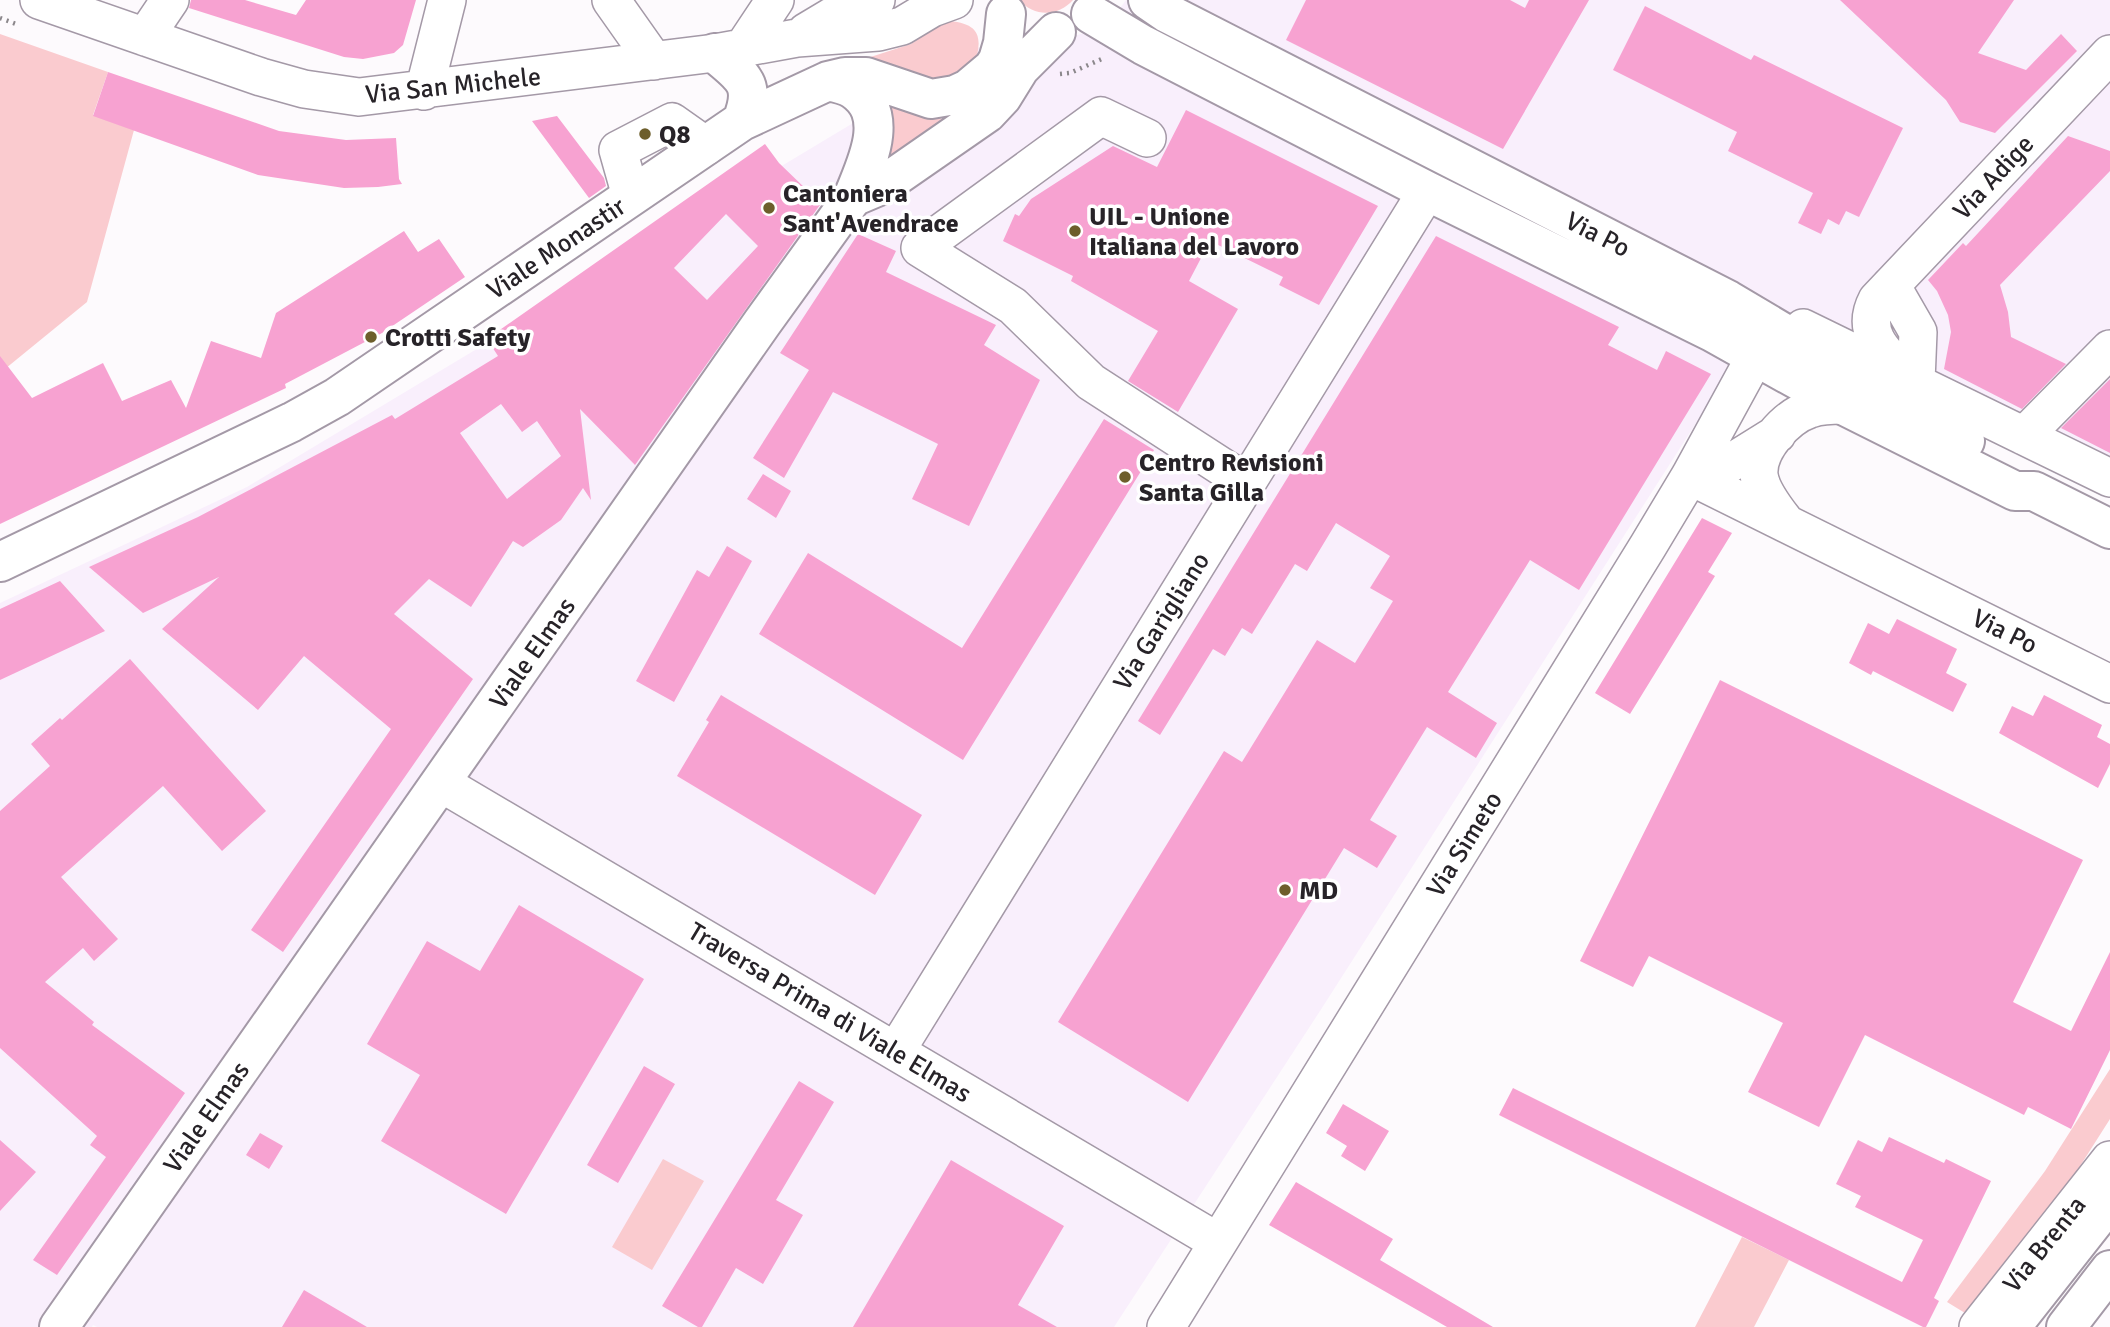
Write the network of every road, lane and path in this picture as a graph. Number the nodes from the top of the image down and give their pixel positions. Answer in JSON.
{"nodes":[{"id":1,"x":39,"y":0,"type":"edge"},
{"id":2,"x":170,"y":0,"type":"edge"},
{"id":3,"x":447,"y":0,"type":"edge"},
{"id":4,"x":611,"y":0,"type":"edge"},
{"id":5,"x":775,"y":0,"type":"edge"},
{"id":6,"x":876,"y":0,"type":"edge"},
{"id":7,"x":954,"y":0,"type":"edge"},
{"id":8,"x":1148,"y":0,"type":"edge"},
{"id":9,"x":1002,"y":7,"type":"edge"},
{"id":10,"x":1097,"y":7,"type":"edge"},
{"id":11,"x":1056,"y":32,"type":"junction"},
{"id":12,"x":145,"y":37,"type":"junction"},
{"id":13,"x":797,"y":38,"type":"junction"},
{"id":14,"x":729,"y":51,"type":"junction"},
{"id":15,"x":2110,"y":54,"type":"edge"},
{"id":16,"x":654,"y":61,"type":"junction"},
{"id":17,"x":828,"y":81,"type":"junction"},
{"id":18,"x":424,"y":91,"type":"junction"},
{"id":19,"x":742,"y":121,"type":"junction"},
{"id":20,"x":1147,"y":138,"type":"dead end"},
{"id":21,"x":1427,"y":191,"type":"junction"},
{"id":22,"x":853,"y":197,"type":"junction"},
{"id":23,"x":1884,"y":293,"type":"junction"},
{"id":24,"x":1733,"y":303,"type":"junction"},
{"id":25,"x":1782,"y":320,"type":"junction"},
{"id":26,"x":2110,"y":349,"type":"edge"},
{"id":27,"x":1755,"y":357,"type":"junction"},
{"id":28,"x":1912,"y":380,"type":"junction"},
{"id":29,"x":1843,"y":405,"type":"junction"},
{"id":30,"x":1778,"y":433,"type":"junction"},
{"id":31,"x":2024,"y":436,"type":"junction"},
{"id":32,"x":1690,"y":476,"type":"junction"},
{"id":33,"x":2110,"y":478,"type":"edge"},
{"id":34,"x":1247,"y":483,"type":"junction"},
{"id":35,"x":2034,"y":491,"type":"junction"},
{"id":36,"x":1786,"y":523,"type":"junction"},
{"id":37,"x":2110,"y":529,"type":"edge"},
{"id":38,"x":0,"y":562,"type":"edge"},
{"id":39,"x":2110,"y":684,"type":"edge"},
{"id":40,"x":441,"y":783,"type":"junction"},
{"id":41,"x":896,"y":1051,"type":"junction"},
{"id":42,"x":2110,"y":1160,"type":"edge"},
{"id":43,"x":2110,"y":1201,"type":"edge"},
{"id":44,"x":1218,"y":1242,"type":"junction"},
{"id":45,"x":2110,"y":1270,"type":"edge"},
{"id":46,"x":59,"y":1327,"type":"edge"},
{"id":47,"x":1166,"y":1327,"type":"edge"},
{"id":48,"x":1978,"y":1327,"type":"edge"},
{"id":49,"x":2011,"y":1327,"type":"edge"},
{"id":50,"x":2066,"y":1327,"type":"edge"}],
"edges":[{"from":1,"to":12,"type":"street","name":"Via San Michele"},
{"from":2,"to":12,"type":"street"},
{"from":3,"to":18,"type":"street"},
{"from":4,"to":16,"type":"street"},
{"from":5,"to":14,"type":"street"},
{"from":6,"to":13,"type":"street","name":"Via San Michele"},
{"from":7,"to":13,"type":"street","name":"Via San Michele"},
{"from":8,"to":24,"type":"main road","name":"Via Po"},
{"from":9,"to":11,"type":"main road"},
{"from":9,"to":17,"type":"main road","name":"Viale Monastir"},
{"from":10,"to":11,"type":"main road"},
{"from":10,"to":21,"type":"main road","name":"Via Po"},
{"from":11,"to":22,"type":"main road"},
{"from":12,"to":18,"type":"street","name":"Via San Michele"},
{"from":13,"to":14,"type":"street","name":"Via San Michele"},
{"from":14,"to":16,"type":"street","name":"Via San Michele"},
{"from":14,"to":19,"type":"main road"},
{"from":15,"to":23,"type":"street","name":"Via Adige"},
{"from":16,"to":18,"type":"street","name":"Via San Michele"},
{"from":17,"to":19,"type":"main road","name":"Viale Monastir"},
{"from":17,"to":22,"type":"main road","name":"Viale Elmas"},
{"from":19,"to":38,"type":"main road","name":"Viale Monastir"},
{"from":20,"to":34,"type":"street"},
{"from":21,"to":27,"type":"main road","name":"Via Po"},
{"from":21,"to":34,"type":"street","name":"Via Garigliano"},
{"from":22,"to":40,"type":"main road","name":"Viale Elmas"},
{"from":23,"to":25,"type":"street","name":"Via Adige"},
{"from":23,"to":28,"type":"street"},
{"from":24,"to":25,"type":"street"},
{"from":24,"to":35,"type":"main road","name":"Via Po"},
{"from":25,"to":28,"type":"street"},
{"from":26,"to":31,"type":"street"},
{"from":27,"to":29,"type":"main road","name":"Via Po"},
{"from":27,"to":32,"type":"street","name":"Via Simeto"},
{"from":28,"to":31,"type":"street"},
{"from":29,"to":30,"type":"street"},
{"from":29,"to":35,"type":"main road","name":"Via Po"},
{"from":30,"to":32,"type":"street"},
{"from":30,"to":36,"type":"street"},
{"from":31,"to":33,"type":"street"},
{"from":32,"to":36,"type":"street","name":"Via Po"},
{"from":32,"to":44,"type":"street","name":"Via Simeto"},
{"from":34,"to":41,"type":"street","name":"Via Garigliano"},
{"from":35,"to":37,"type":"main road","name":"Via Po"},
{"from":36,"to":39,"type":"street","name":"Via Po"},
{"from":40,"to":41,"type":"street","name":"Traversa Prima di Viale Elmas"},
{"from":40,"to":46,"type":"main road","name":"Viale Elmas"},
{"from":41,"to":44,"type":"street","name":"Traversa Prima di Viale Elmas"},
{"from":42,"to":48,"type":"street","name":"Via Brenta"},
{"from":43,"to":49,"type":"main road"},
{"from":44,"to":47,"type":"street","name":"Via Simeto"},
{"from":45,"to":50,"type":"main road"}]}
